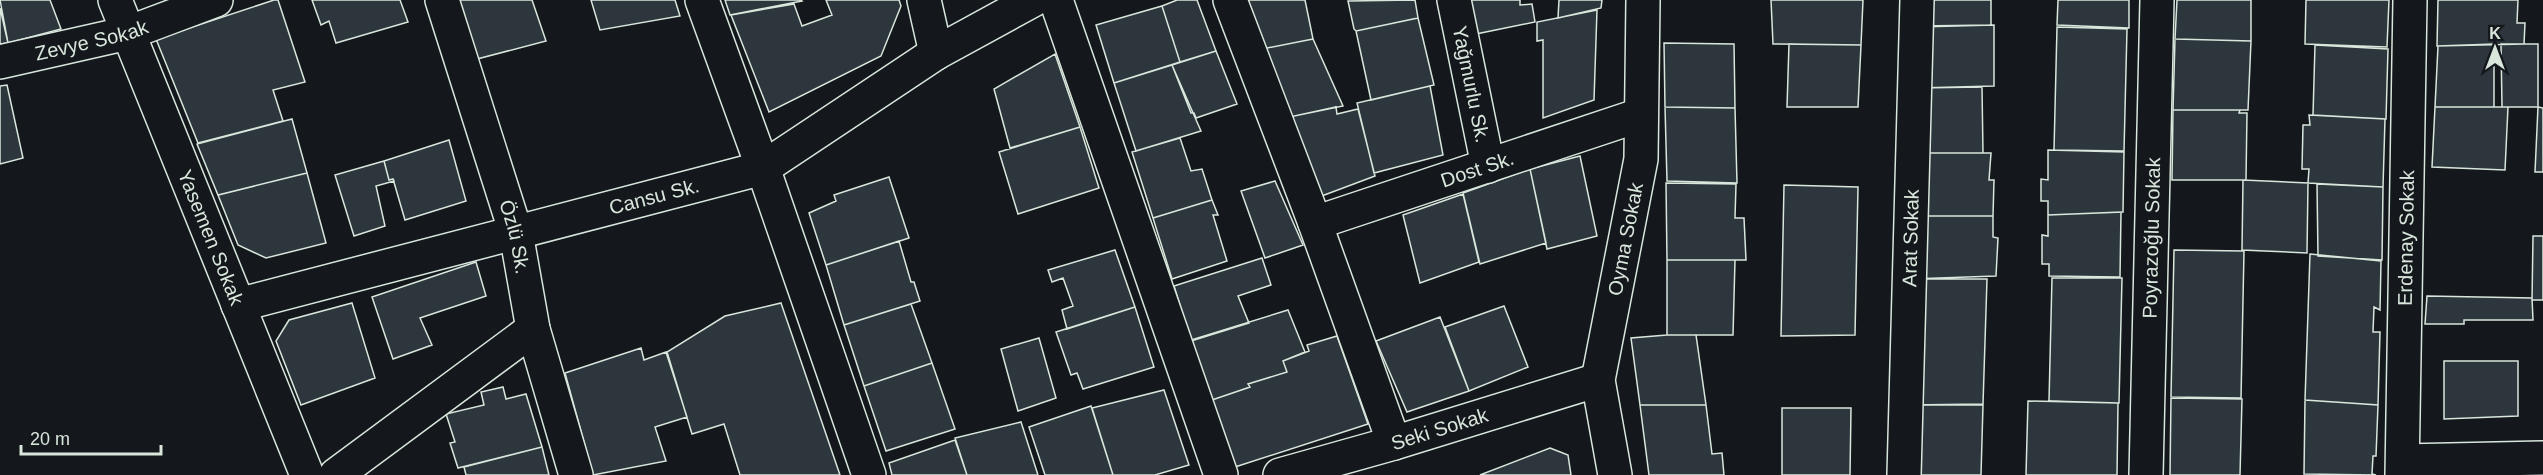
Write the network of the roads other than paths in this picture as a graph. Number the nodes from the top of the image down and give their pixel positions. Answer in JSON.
{"nodes":[{"id":1,"x":115,"y":0,"type":"edge"},
{"id":2,"x":216,"y":0,"type":"edge"},
{"id":3,"x":442,"y":0,"type":"edge"},
{"id":4,"x":702,"y":0,"type":"edge"},
{"id":5,"x":924,"y":0,"type":"edge"},
{"id":6,"x":1033,"y":0,"type":"edge"},
{"id":7,"x":1056,"y":0,"type":"edge"},
{"id":8,"x":1230,"y":0,"type":"edge"},
{"id":9,"x":1454,"y":0,"type":"edge"},
{"id":10,"x":1643,"y":0,"type":"edge"},
{"id":11,"x":1917,"y":0,"type":"edge"},
{"id":12,"x":2157,"y":0,"type":"edge"},
{"id":13,"x":2410,"y":0,"type":"edge"},
{"id":14,"x":128,"y":33,"type":"junction"},
{"id":15,"x":936,"y":53,"type":"junction"},
{"id":16,"x":0,"y":62,"type":"edge"},
{"id":17,"x":1640,"y":115,"type":"junction"},
{"id":18,"x":1488,"y":166,"type":"junction"},
{"id":19,"x":763,"y":168,"type":"junction"},
{"id":20,"x":1315,"y":223,"type":"junction"},
{"id":21,"x":516,"y":233,"type":"junction"},
{"id":22,"x":238,"y":305,"type":"junction"},
{"id":23,"x":533,"y":329,"type":"junction"},
{"id":24,"x":1598,"y":380,"type":"junction"},
{"id":25,"x":1394,"y":443,"type":"junction"},
{"id":26,"x":2543,"y":458,"type":"edge"},
{"id":27,"x":1360,"y":464,"type":"edge"},
{"id":28,"x":2403,"y":468,"type":"edge"},
{"id":29,"x":307,"y":475,"type":"edge"},
{"id":30,"x":336,"y":475,"type":"edge"},
{"id":31,"x":576,"y":475,"type":"edge"},
{"id":32,"x":869,"y":475,"type":"edge"},
{"id":33,"x":1221,"y":475,"type":"edge"},
{"id":34,"x":1280,"y":475,"type":"edge"},
{"id":35,"x":1615,"y":475,"type":"edge"},
{"id":36,"x":1904,"y":475,"type":"edge"},
{"id":37,"x":2146,"y":475,"type":"edge"}],
"edges":[{"from":1,"to":14,"type":"street","name":"Yasemen Sokak"},
{"from":2,"to":14,"type":"street","name":"Zevye Sokak"},
{"from":3,"to":21,"type":"street","name":"Özlü Sk."},
{"from":4,"to":19,"type":"street"},
{"from":5,"to":15,"type":"street"},
{"from":6,"to":15,"type":"street","name":"Cansu Sk."},
{"from":7,"to":33,"type":"street"},
{"from":8,"to":20,"type":"street"},
{"from":9,"to":18,"type":"street","name":"Yağmurlu Sk."},
{"from":10,"to":17,"type":"street","name":"Oyma Sokak"},
{"from":11,"to":36,"type":"street","name":"Arat Sokak"},
{"from":12,"to":37,"type":"street","name":"Poyrazoğlu Sokak"},
{"from":13,"to":28,"type":"street","name":"Erdenay Sokak"},
{"from":14,"to":16,"type":"street","name":"Zevye Sokak"},
{"from":14,"to":22,"type":"street","name":"Yasemen Sokak"},
{"from":15,"to":19,"type":"street","name":"Cansu Sk."},
{"from":17,"to":18,"type":"street","name":"Dost Sk."},
{"from":17,"to":24,"type":"street","name":"Oyma Sokak"},
{"from":18,"to":20,"type":"street","name":"Dost Sk."},
{"from":19,"to":21,"type":"street","name":"Cansu Sk."},
{"from":19,"to":32,"type":"street"},
{"from":20,"to":25,"type":"street"},
{"from":21,"to":22,"type":"street","name":"Cansu Sk."},
{"from":21,"to":23,"type":"street","name":"Özlü Sk."},
{"from":22,"to":29,"type":"street","name":"Yasemen Sokak"},
{"from":23,"to":30,"type":"street"},
{"from":23,"to":31,"type":"street","name":"Özlü Sk."},
{"from":24,"to":25,"type":"street","name":"Seki Sokak"},
{"from":24,"to":35,"type":"street","name":"Oyma Sokak"},
{"from":25,"to":27,"type":"street","name":"Seki Sokak"},
{"from":26,"to":28,"type":"street"},
{"from":27,"to":34,"type":"street","name":"Seki Sokak"}]}
